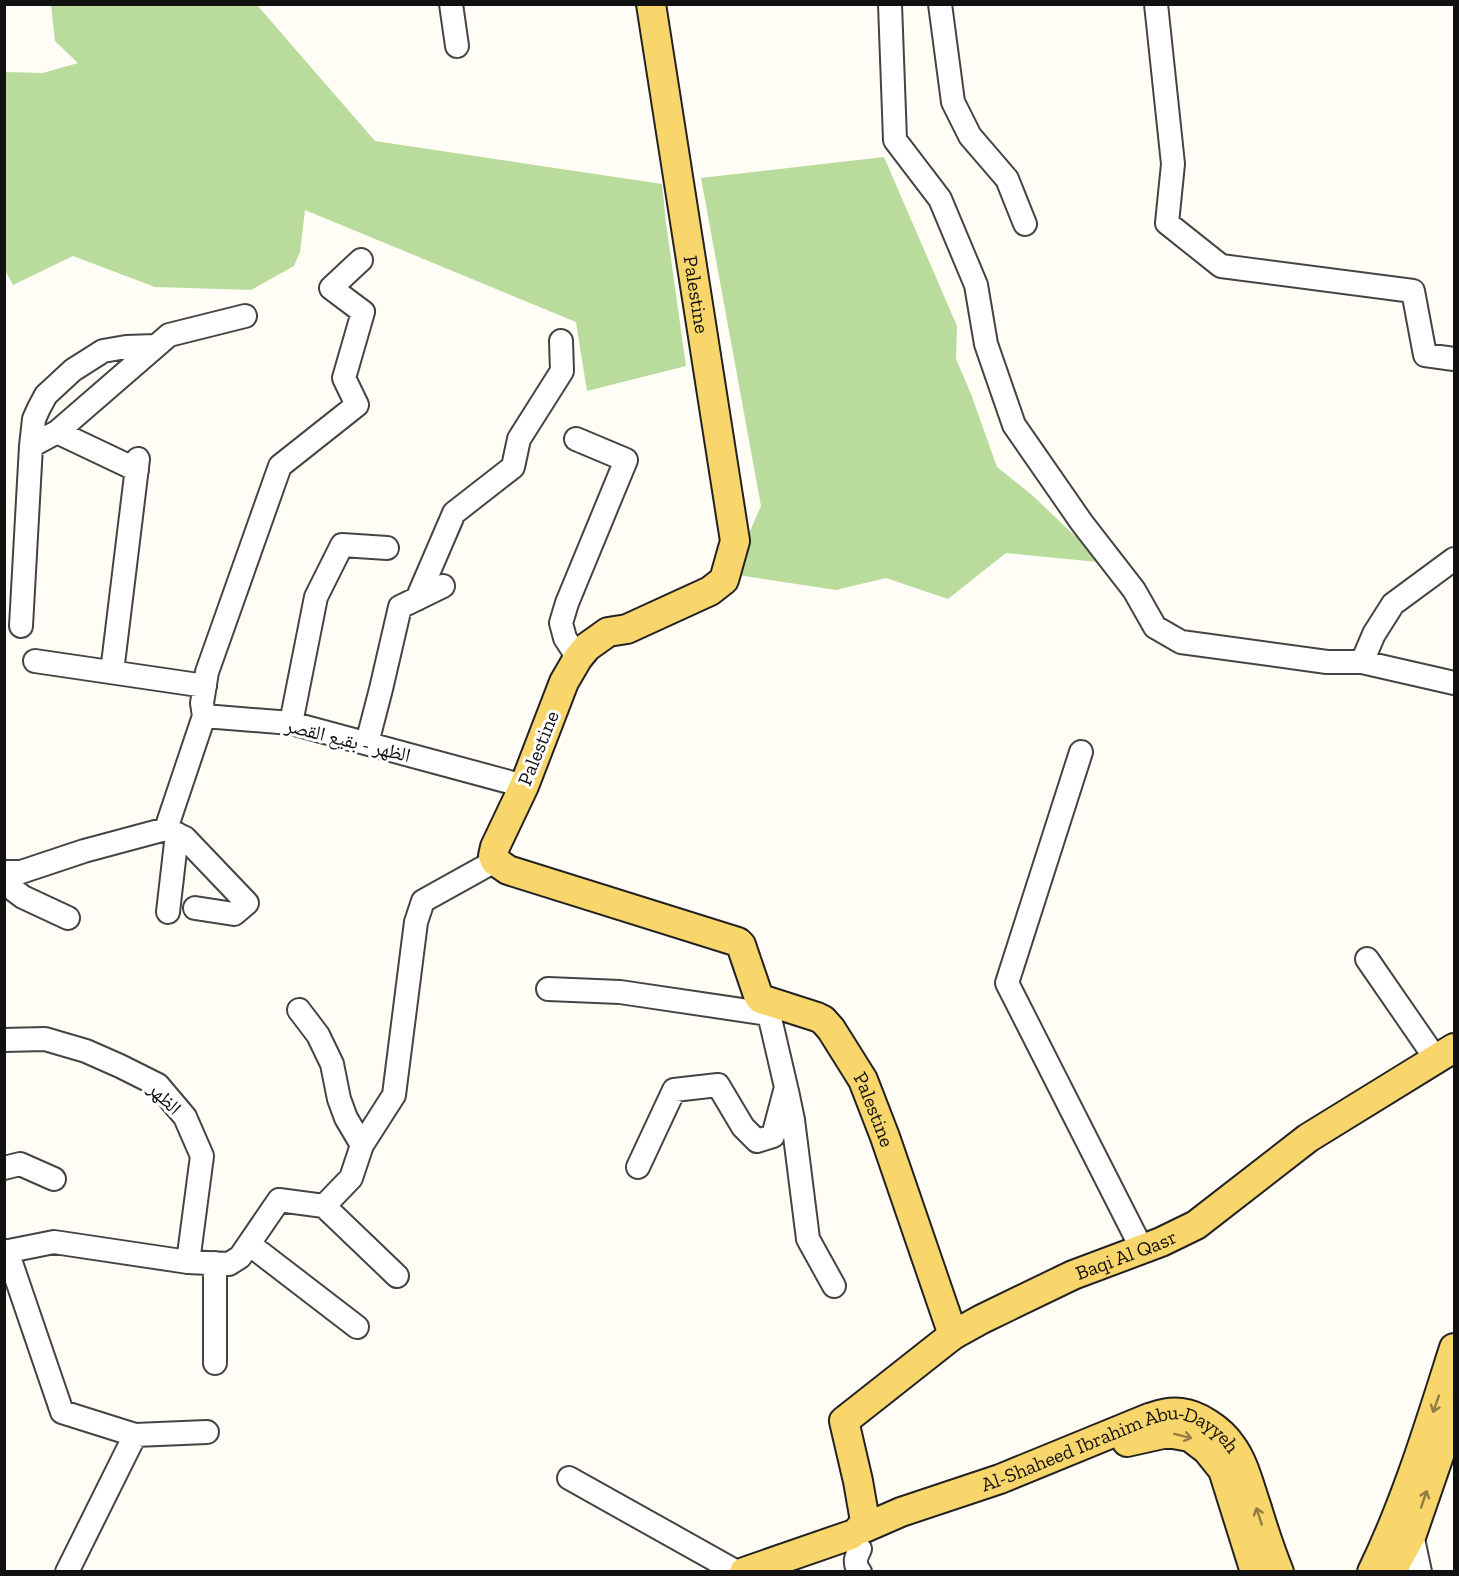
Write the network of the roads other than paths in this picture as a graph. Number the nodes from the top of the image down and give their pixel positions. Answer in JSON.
{"nodes":[{"id":1,"x":451,"y":4,"type":"edge"},
{"id":2,"x":651,"y":4,"type":"edge"},
{"id":3,"x":890,"y":4,"type":"edge"},
{"id":4,"x":940,"y":4,"type":"edge"},
{"id":5,"x":1156,"y":4,"type":"edge"},
{"id":6,"x":457,"y":46,"type":"dead end"},
{"id":7,"x":1025,"y":224,"type":"dead end"},
{"id":8,"x":361,"y":260,"type":"dead end"},
{"id":9,"x":245,"y":316,"type":"dead end"},
{"id":10,"x":561,"y":341,"type":"dead end"},
{"id":11,"x":156,"y":346,"type":"junction"},
{"id":12,"x":1455,"y":359,"type":"edge"},
{"id":13,"x":57,"y":432,"type":"junction"},
{"id":14,"x":576,"y":439,"type":"dead end"},
{"id":15,"x":31,"y":446,"type":"junction"},
{"id":16,"x":387,"y":548,"type":"dead end"},
{"id":17,"x":1455,"y":559,"type":"edge"},
{"id":18,"x":443,"y":586,"type":"dead end"},
{"id":19,"x":417,"y":599,"type":"junction"},
{"id":20,"x":21,"y":626,"type":"dead end"},
{"id":21,"x":578,"y":658,"type":"junction"},
{"id":22,"x":35,"y":661,"type":"dead end"},
{"id":23,"x":1362,"y":662,"type":"junction"},
{"id":24,"x":112,"y":672,"type":"junction"},
{"id":25,"x":1455,"y":683,"type":"edge"},
{"id":26,"x":205,"y":686,"type":"junction"},
{"id":27,"x":204,"y":716,"type":"junction"},
{"id":28,"x":291,"y":723,"type":"junction"},
{"id":29,"x":367,"y":743,"type":"junction"},
{"id":30,"x":1081,"y":752,"type":"dead end"},
{"id":31,"x":524,"y":786,"type":"junction"},
{"id":32,"x":171,"y":832,"type":"junction"},
{"id":33,"x":495,"y":861,"type":"junction"},
{"id":34,"x":4,"y":872,"type":"edge"},
{"id":35,"x":4,"y":880,"type":"edge"},
{"id":36,"x":195,"y":908,"type":"dead end"},
{"id":37,"x":168,"y":912,"type":"dead end"},
{"id":38,"x":68,"y":918,"type":"dead end"},
{"id":39,"x":1367,"y":959,"type":"dead end"},
{"id":40,"x":548,"y":989,"type":"dead end"},
{"id":41,"x":767,"y":1007,"type":"junction"},
{"id":42,"x":299,"y":1010,"type":"dead end"},
{"id":43,"x":4,"y":1040,"type":"edge"},
{"id":44,"x":1445,"y":1053,"type":"edge"},
{"id":45,"x":786,"y":1087,"type":"junction"},
{"id":46,"x":362,"y":1145,"type":"junction"},
{"id":47,"x":638,"y":1167,"type":"dead end"},
{"id":48,"x":4,"y":1168,"type":"edge"},
{"id":49,"x":54,"y":1179,"type":"dead end"},
{"id":50,"x":324,"y":1206,"type":"junction"},
{"id":51,"x":249,"y":1244,"type":"junction"},
{"id":52,"x":1142,"y":1249,"type":"junction"},
{"id":53,"x":6,"y":1252,"type":"edge"},
{"id":54,"x":188,"y":1262,"type":"junction"},
{"id":55,"x":215,"y":1263,"type":"junction"},
{"id":56,"x":397,"y":1276,"type":"dead end"},
{"id":57,"x":834,"y":1286,"type":"dead end"},
{"id":58,"x":357,"y":1327,"type":"dead end"},
{"id":59,"x":953,"y":1335,"type":"junction"},
{"id":60,"x":1455,"y":1348,"type":"edge"},
{"id":61,"x":215,"y":1363,"type":"dead end"},
{"id":62,"x":1455,"y":1412,"type":"edge"},
{"id":63,"x":207,"y":1432,"type":"dead end"},
{"id":64,"x":135,"y":1435,"type":"junction"},
{"id":65,"x":569,"y":1478,"type":"dead end"},
{"id":66,"x":1412,"y":1534,"type":"junction"},
{"id":67,"x":862,"y":1539,"type":"edge"},
{"id":68,"x":67,"y":1572,"type":"edge"},
{"id":69,"x":737,"y":1572,"type":"edge"},
{"id":70,"x":744,"y":1572,"type":"edge"},
{"id":71,"x":792,"y":1572,"type":"edge"},
{"id":72,"x":1255,"y":1572,"type":"edge"},
{"id":73,"x":1279,"y":1572,"type":"edge"},
{"id":74,"x":1372,"y":1572,"type":"edge"},
{"id":75,"x":1391,"y":1572,"type":"edge"},
{"id":76,"x":1420,"y":1572,"type":"edge"}],
"edges":[{"from":1,"to":6,"type":"street"},
{"from":2,"to":21,"type":"main road","name":"Palestine"},
{"from":3,"to":23,"type":"street"},
{"from":4,"to":7,"type":"street"},
{"from":5,"to":12,"type":"street"},
{"from":8,"to":26,"type":"street"},
{"from":9,"to":11,"type":"street"},
{"from":10,"to":19,"type":"street"},
{"from":11,"to":13,"type":"street"},
{"from":11,"to":15,"type":"street"},
{"from":13,"to":15,"type":"street"},
{"from":13,"to":24,"type":"street"},
{"from":14,"to":21,"type":"street"},
{"from":15,"to":20,"type":"street"},
{"from":16,"to":28,"type":"street"},
{"from":17,"to":23,"type":"street"},
{"from":18,"to":19,"type":"street"},
{"from":19,"to":29,"type":"street"},
{"from":21,"to":31,"type":"main road","name":"Palestine"},
{"from":22,"to":24,"type":"street"},
{"from":23,"to":25,"type":"street"},
{"from":24,"to":26,"type":"street"},
{"from":26,"to":27,"type":"street"},
{"from":27,"to":28,"type":"street","name":"الظهر - بقيع القصر"},
{"from":27,"to":32,"type":"street"},
{"from":28,"to":29,"type":"street","name":"الظهر - بقيع القصر"},
{"from":29,"to":31,"type":"street","name":"الظهر - بقيع القصر"},
{"from":30,"to":52,"type":"street"},
{"from":31,"to":33,"type":"main road","name":"Palestine"},
{"from":32,"to":34,"type":"street"},
{"from":32,"to":36,"type":"street"},
{"from":32,"to":37,"type":"street"},
{"from":33,"to":41,"type":"main road"},
{"from":33,"to":46,"type":"street"},
{"from":35,"to":38,"type":"street"},
{"from":39,"to":44,"type":"street"},
{"from":40,"to":41,"type":"street"},
{"from":41,"to":45,"type":"street"},
{"from":41,"to":59,"type":"main road","name":"Palestine"},
{"from":42,"to":46,"type":"street"},
{"from":43,"to":54,"type":"street","name":"الظهر"},
{"from":44,"to":52,"type":"main road","name":"Baqi Al Qasr"},
{"from":45,"to":47,"type":"street"},
{"from":45,"to":57,"type":"street"},
{"from":46,"to":50,"type":"street"},
{"from":48,"to":49,"type":"street"},
{"from":50,"to":51,"type":"street"},
{"from":50,"to":56,"type":"street"},
{"from":51,"to":55,"type":"street"},
{"from":51,"to":58,"type":"street"},
{"from":52,"to":59,"type":"main road","name":"Baqi Al Qasr"},
{"from":53,"to":54,"type":"street"},
{"from":53,"to":64,"type":"street"},
{"from":54,"to":55,"type":"street"},
{"from":55,"to":61,"type":"street"},
{"from":59,"to":67,"type":"main road","name":"Baqi Al Qasr"},
{"from":60,"to":74,"type":"main road","one_way":true},
{"from":66,"to":62,"type":"main road","one_way":true},
{"from":63,"to":64,"type":"street"},
{"from":64,"to":68,"type":"street"},
{"from":65,"to":69,"type":"street"},
{"from":66,"to":75,"type":"main road"},
{"from":66,"to":76,"type":"street"},
{"from":67,"to":70,"type":"main road","name":"Al-Shaheed Ibrahim Abu-Dayyeh"},
{"from":67,"to":71,"type":"main road","name":"Al-Shaheed Ibrahim Abu-Dayyeh"},
{"from":67,"to":72,"type":"main road","name":"Al-Shaheed Ibrahim Abu-Dayyeh","one_way":true},
{"from":73,"to":67,"type":"main road","name":"Al-Shaheed Ibrahim Abu-Dayyeh","one_way":true}]}
